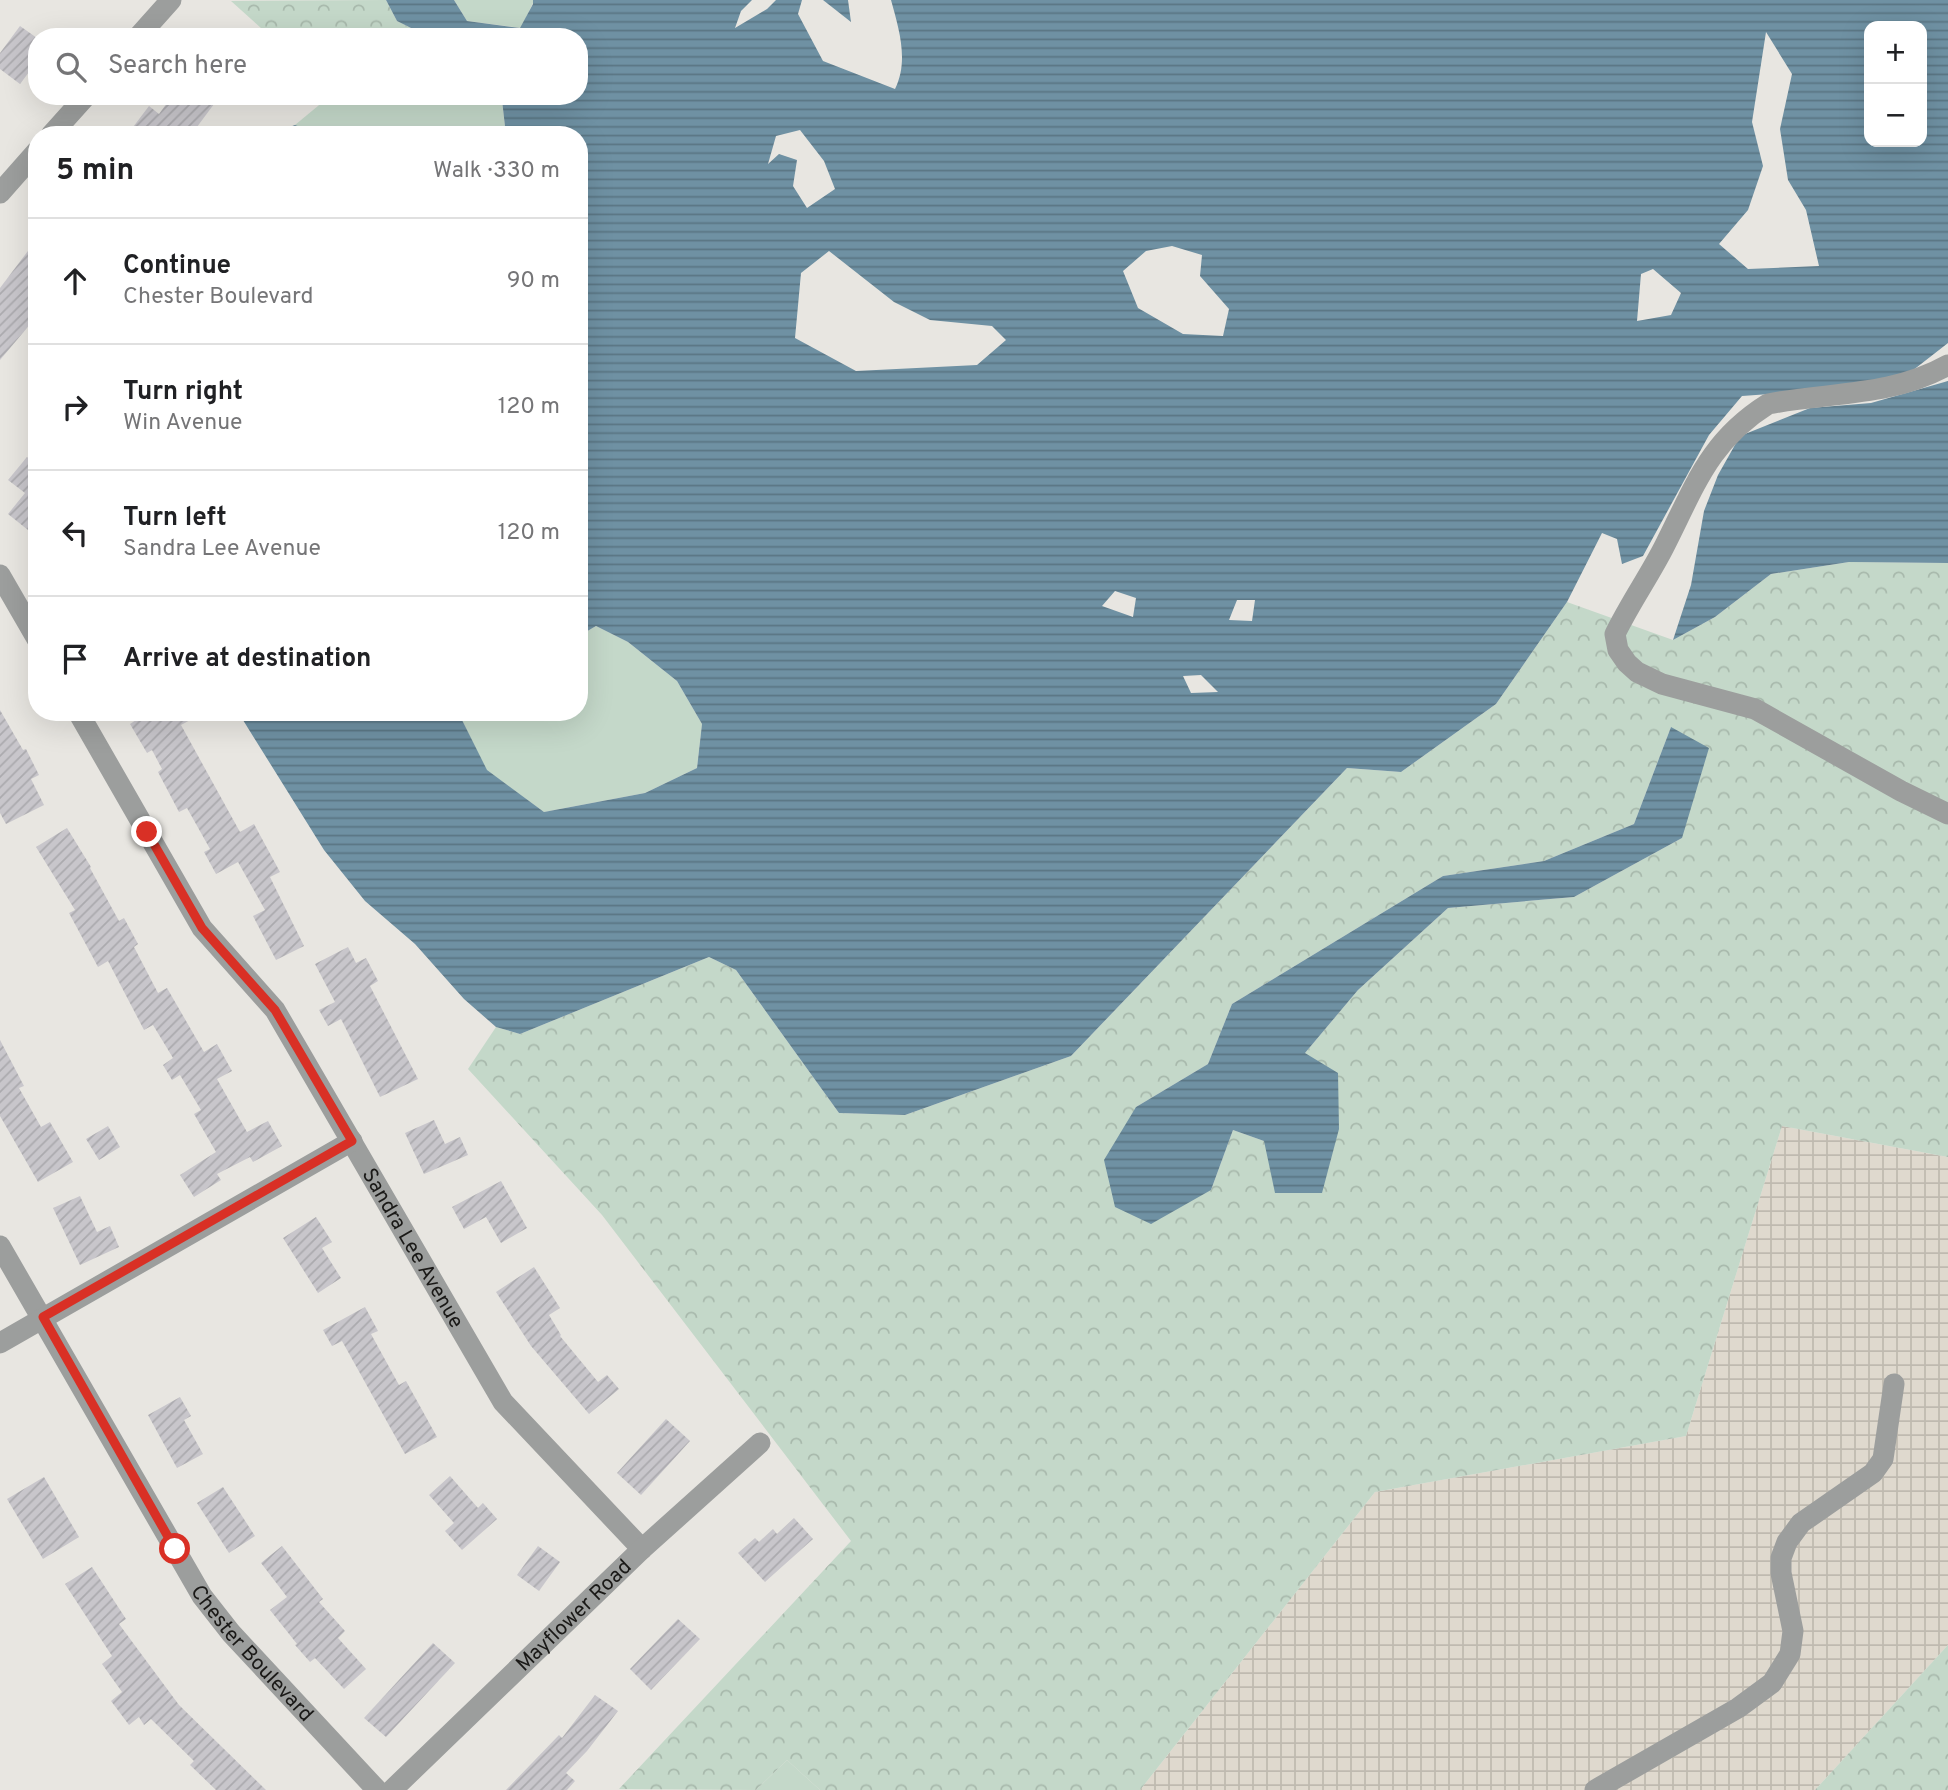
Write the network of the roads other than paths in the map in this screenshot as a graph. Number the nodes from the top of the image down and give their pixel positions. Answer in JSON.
{"nodes":[{"id":1,"x":171,"y":0,"type":"edge"},
{"id":2,"x":146,"y":28,"type":"edge"},
{"id":3,"x":78,"y":105,"type":"edge"},
{"id":4,"x":59,"y":126,"type":"edge"},
{"id":5,"x":28,"y":161,"type":"edge"},
{"id":6,"x":0,"y":192,"type":"edge"},
{"id":7,"x":1948,"y":365,"type":"edge"},
{"id":8,"x":0,"y":575,"type":"edge"},
{"id":9,"x":28,"y":623,"type":"edge"},
{"id":10,"x":83,"y":721,"type":"edge"},
{"id":11,"x":1948,"y":814,"type":"edge"},
{"id":12,"x":352,"y":1141,"type":"junction"},
{"id":13,"x":0,"y":1246,"type":"edge"},
{"id":14,"x":43,"y":1317,"type":"junction"},
{"id":15,"x":0,"y":1343,"type":"edge"},
{"id":16,"x":1895,"y":1384,"type":"dead end"},
{"id":17,"x":760,"y":1443,"type":"dead end"},
{"id":18,"x":642,"y":1549,"type":"junction"},
{"id":19,"x":377,"y":1790,"type":"edge"},
{"id":20,"x":392,"y":1790,"type":"edge"},
{"id":21,"x":1595,"y":1790,"type":"edge"}],
"edges":[{"from":1,"to":2,"type":"street"},
{"from":3,"to":4,"type":"street"},
{"from":5,"to":6,"type":"street"},
{"from":7,"to":11,"type":"street"},
{"from":8,"to":9,"type":"street"},
{"from":10,"to":12,"type":"street","name":"Sandra Lee Avenue"},
{"from":12,"to":14,"type":"street"},
{"from":12,"to":18,"type":"street","name":"Sandra Lee Avenue"},
{"from":13,"to":14,"type":"street","name":"Chester Boulevard"},
{"from":14,"to":15,"type":"street"},
{"from":14,"to":19,"type":"street","name":"Chester Boulevard"},
{"from":16,"to":21,"type":"street"},
{"from":17,"to":18,"type":"street","name":"Mayflower Road"},
{"from":18,"to":20,"type":"street","name":"Mayflower Road"}]}
